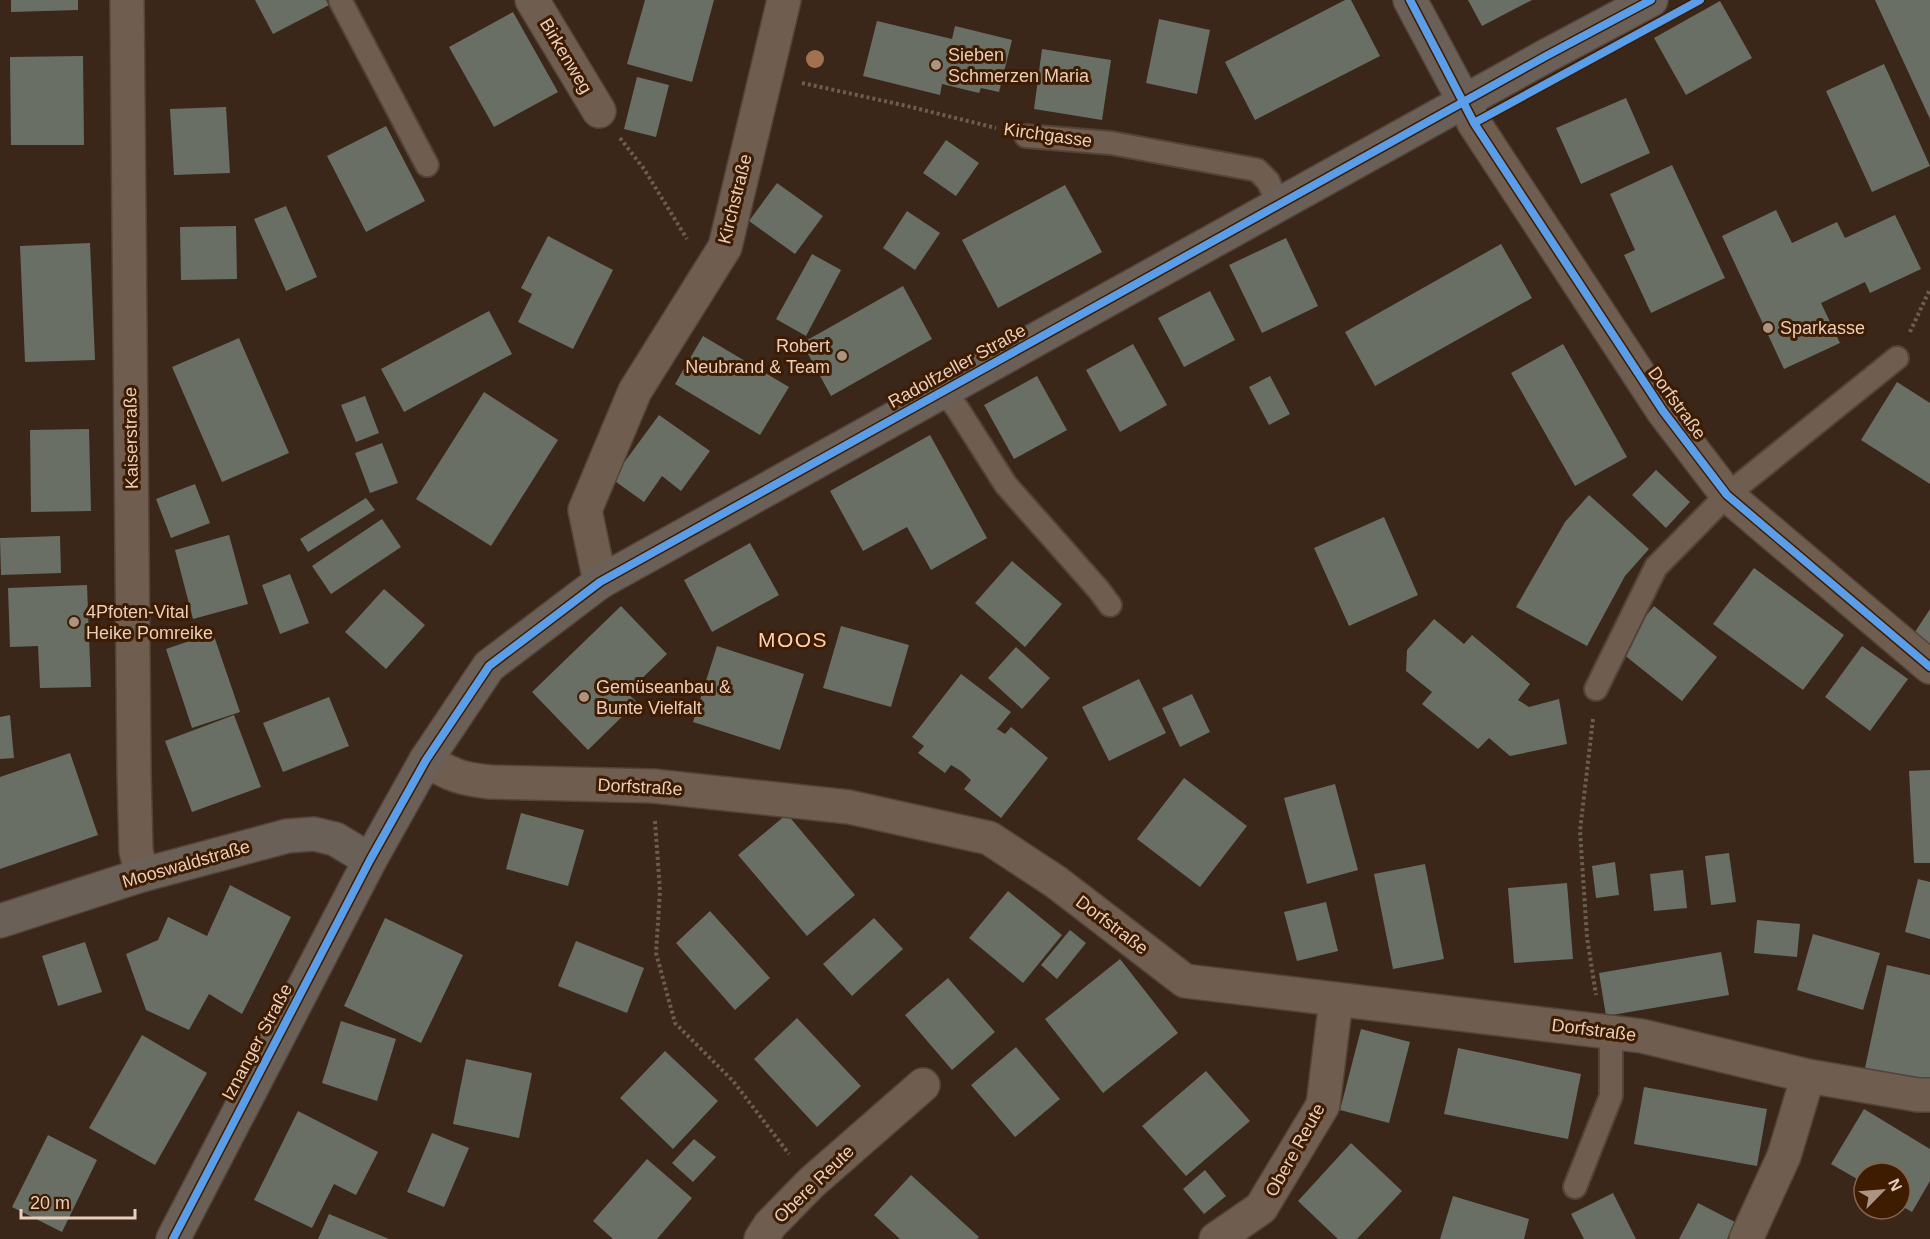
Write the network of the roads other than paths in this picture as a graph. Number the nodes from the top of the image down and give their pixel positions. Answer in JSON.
{"nodes":[{"id":1,"x":127,"y":0,"type":"edge"},
{"id":2,"x":340,"y":0,"type":"edge"},
{"id":3,"x":532,"y":0,"type":"edge"},
{"id":4,"x":784,"y":0,"type":"edge"},
{"id":5,"x":1410,"y":0,"type":"edge"},
{"id":6,"x":1651,"y":0,"type":"edge"},
{"id":7,"x":1464,"y":101,"type":"junction"},
{"id":8,"x":599,"y":111,"type":"road end"},
{"id":9,"x":1026,"y":136,"type":"road end"},
{"id":10,"x":427,"y":165,"type":"dead end"},
{"id":11,"x":1279,"y":205,"type":"junction"},
{"id":12,"x":1897,"y":358,"type":"road end"},
{"id":13,"x":943,"y":391,"type":"junction"},
{"id":14,"x":1727,"y":495,"type":"junction"},
{"id":15,"x":600,"y":582,"type":"junction"},
{"id":16,"x":1110,"y":605,"type":"dead end"},
{"id":17,"x":1930,"y":667,"type":"edge"},
{"id":18,"x":1596,"y":689,"type":"road end"},
{"id":19,"x":426,"y":760,"type":"junction"},
{"id":20,"x":370,"y":860,"type":"junction"},
{"id":21,"x":142,"y":875,"type":"junction"},
{"id":22,"x":0,"y":921,"type":"edge"},
{"id":23,"x":1336,"y":1000,"type":"junction"},
{"id":24,"x":1607,"y":1032,"type":"junction"},
{"id":25,"x":1808,"y":1076,"type":"junction"},
{"id":26,"x":923,"y":1084,"type":"dead end"},
{"id":27,"x":1930,"y":1095,"type":"edge"},
{"id":28,"x":1575,"y":1187,"type":"dead end"},
{"id":29,"x":173,"y":1239,"type":"edge"},
{"id":30,"x":761,"y":1239,"type":"edge"},
{"id":31,"x":1216,"y":1239,"type":"edge"},
{"id":32,"x":1746,"y":1239,"type":"edge"}],
"edges":[{"from":1,"to":21,"type":"street","name":"Kaiserstraße"},
{"from":2,"to":10,"type":"lane"},
{"from":3,"to":8,"type":"street","name":"Birkenweg"},
{"from":4,"to":15,"type":"street","name":"Kirchstraße"},
{"from":5,"to":7,"type":"main road"},
{"from":6,"to":7,"type":"main road","name":"Radolfzeller Straße"},
{"from":7,"to":11,"type":"main road","name":"Radolfzeller Straße"},
{"from":7,"to":14,"type":"street","name":"Dorfstraße"},
{"from":9,"to":11,"type":"lane","name":"Kirchgasse"},
{"from":11,"to":13,"type":"main road","name":"Radolfzeller Straße"},
{"from":12,"to":14,"type":"lane"},
{"from":13,"to":15,"type":"main road","name":"Radolfzeller Straße"},
{"from":13,"to":16,"type":"lane","name":"Radolfzeller Straße"},
{"from":14,"to":17,"type":"street","name":"Dorfstraße"},
{"from":14,"to":18,"type":"lane"},
{"from":15,"to":19,"type":"main road","name":"Radolfzeller Straße"},
{"from":19,"to":20,"type":"main road","name":"Radolfzeller Straße"},
{"from":19,"to":23,"type":"street","name":"Dorfstraße"},
{"from":20,"to":21,"type":"main road","name":"Mooswaldstraße"},
{"from":20,"to":29,"type":"main road","name":"Iznanger Straße"},
{"from":21,"to":22,"type":"main road","name":"Mooswaldstraße"},
{"from":23,"to":24,"type":"street","name":"Dorfstraße"},
{"from":23,"to":31,"type":"street","name":"Obere Reute"},
{"from":24,"to":25,"type":"street","name":"Dorfstraße"},
{"from":24,"to":28,"type":"lane"},
{"from":25,"to":27,"type":"street","name":"Dorfstraße"},
{"from":25,"to":32,"type":"street"},
{"from":26,"to":30,"type":"street","name":"Obere Reute"}]}
